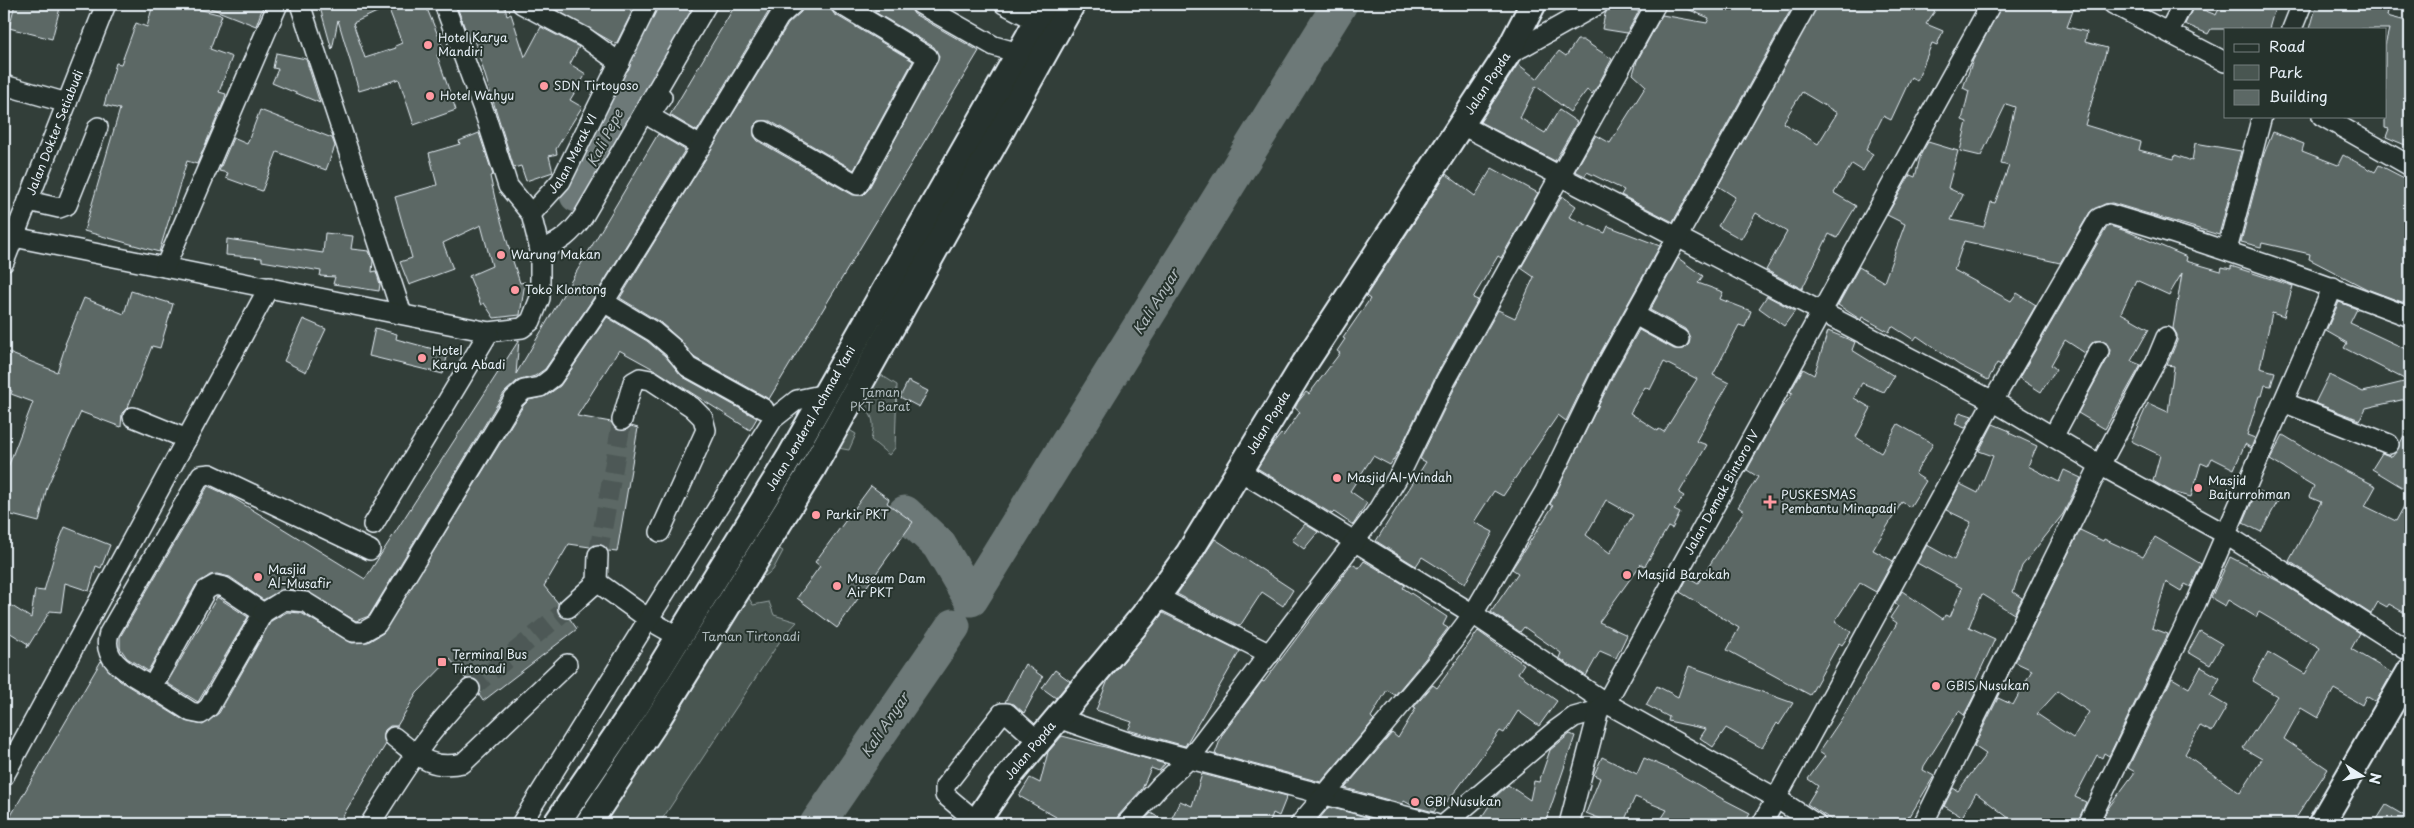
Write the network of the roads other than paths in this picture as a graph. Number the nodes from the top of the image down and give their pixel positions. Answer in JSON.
{"nodes":[{"id":1,"x":106,"y":4,"type":"edge"},
{"id":2,"x":278,"y":4,"type":"edge"},
{"id":3,"x":300,"y":4,"type":"edge"},
{"id":4,"x":444,"y":4,"type":"edge"},
{"id":5,"x":522,"y":4,"type":"edge"},
{"id":6,"x":648,"y":4,"type":"edge"},
{"id":7,"x":707,"y":4,"type":"edge"},
{"id":8,"x":718,"y":4,"type":"edge"},
{"id":9,"x":793,"y":4,"type":"edge"},
{"id":10,"x":840,"y":4,"type":"edge"},
{"id":11,"x":920,"y":4,"type":"edge"},
{"id":12,"x":1004,"y":4,"type":"edge"},
{"id":13,"x":1072,"y":4,"type":"edge"},
{"id":14,"x":1533,"y":4,"type":"edge"},
{"id":15,"x":1599,"y":4,"type":"edge"},
{"id":16,"x":1656,"y":4,"type":"edge"},
{"id":17,"x":1807,"y":4,"type":"edge"},
{"id":18,"x":1991,"y":4,"type":"edge"},
{"id":19,"x":2113,"y":4,"type":"edge"},
{"id":20,"x":2183,"y":4,"type":"edge"},
{"id":21,"x":2302,"y":4,"type":"edge"},
{"id":22,"x":1042,"y":12,"type":"edge"},
{"id":23,"x":2292,"y":28,"type":"edge"},
{"id":24,"x":2169,"y":31,"type":"junction"},
{"id":25,"x":1019,"y":53,"type":"junction"},
{"id":26,"x":1506,"y":56,"type":"junction"},
{"id":27,"x":2224,"y":61,"type":"edge"},
{"id":28,"x":620,"y":63,"type":"junction"},
{"id":29,"x":4,"y":85,"type":"edge"},
{"id":30,"x":67,"y":102,"type":"junction"},
{"id":31,"x":2261,"y":118,"type":"edge"},
{"id":32,"x":2326,"y":118,"type":"edge"},
{"id":33,"x":1460,"y":124,"type":"junction"},
{"id":34,"x":98,"y":127,"type":"dead end"},
{"id":35,"x":764,"y":131,"type":"dead end"},
{"id":36,"x":701,"y":146,"type":"junction"},
{"id":37,"x":2410,"y":166,"type":"edge"},
{"id":38,"x":1560,"y":176,"type":"junction"},
{"id":39,"x":28,"y":201,"type":"junction"},
{"id":40,"x":531,"y":214,"type":"junction"},
{"id":41,"x":933,"y":229,"type":"junction"},
{"id":42,"x":9,"y":236,"type":"edge"},
{"id":43,"x":1678,"y":238,"type":"junction"},
{"id":44,"x":540,"y":250,"type":"junction"},
{"id":45,"x":2227,"y":250,"type":"junction"},
{"id":46,"x":4,"y":262,"type":"edge"},
{"id":47,"x":165,"y":267,"type":"junction"},
{"id":48,"x":2333,"y":287,"type":"junction"},
{"id":49,"x":269,"y":288,"type":"junction"},
{"id":50,"x":604,"y":302,"type":"junction"},
{"id":51,"x":1821,"y":310,"type":"junction"},
{"id":52,"x":402,"y":314,"type":"junction"},
{"id":53,"x":1635,"y":315,"type":"junction"},
{"id":54,"x":2410,"y":317,"type":"edge"},
{"id":55,"x":489,"y":332,"type":"junction"},
{"id":56,"x":2166,"y":336,"type":"dead end"},
{"id":57,"x":1679,"y":339,"type":"dead end"},
{"id":58,"x":2099,"y":351,"type":"dead end"},
{"id":59,"x":826,"y":394,"type":"junction"},
{"id":60,"x":1993,"y":401,"type":"junction"},
{"id":61,"x":2283,"y":402,"type":"junction"},
{"id":62,"x":849,"y":404,"type":"junction"},
{"id":63,"x":764,"y":409,"type":"dead end"},
{"id":64,"x":134,"y":416,"type":"dead end"},
{"id":65,"x":622,"y":420,"type":"tunnel mouth"},
{"id":66,"x":2053,"y":437,"type":"junction"},
{"id":67,"x":187,"y":439,"type":"junction"},
{"id":68,"x":2389,"y":444,"type":"dead end"},
{"id":69,"x":2100,"y":465,"type":"junction"},
{"id":70,"x":1240,"y":471,"type":"junction"},
{"id":71,"x":373,"y":525,"type":"dead end"},
{"id":72,"x":660,"y":532,"type":"dead end"},
{"id":73,"x":2225,"y":534,"type":"junction"},
{"id":74,"x":1354,"y":541,"type":"junction"},
{"id":75,"x":370,"y":550,"type":"dead end"},
{"id":76,"x":598,"y":555,"type":"tunnel mouth"},
{"id":77,"x":597,"y":582,"type":"junction"},
{"id":78,"x":1157,"y":597,"type":"junction"},
{"id":79,"x":568,"y":608,"type":"tunnel mouth"},
{"id":80,"x":264,"y":613,"type":"junction"},
{"id":81,"x":1473,"y":614,"type":"junction"},
{"id":82,"x":648,"y":619,"type":"junction"},
{"id":83,"x":679,"y":636,"type":"junction"},
{"id":84,"x":2410,"y":652,"type":"edge"},
{"id":85,"x":1270,"y":654,"type":"junction"},
{"id":86,"x":567,"y":664,"type":"dead end"},
{"id":87,"x":2410,"y":671,"type":"edge"},
{"id":88,"x":152,"y":687,"type":"junction"},
{"id":89,"x":470,"y":689,"type":"tunnel mouth"},
{"id":90,"x":1602,"y":706,"type":"junction"},
{"id":91,"x":1058,"y":718,"type":"junction"},
{"id":92,"x":394,"y":737,"type":"dead end"},
{"id":93,"x":1038,"y":741,"type":"junction"},
{"id":94,"x":414,"y":753,"type":"junction"},
{"id":95,"x":1190,"y":758,"type":"junction"},
{"id":96,"x":4,"y":776,"type":"edge"},
{"id":97,"x":1325,"y":794,"type":"junction"},
{"id":98,"x":1776,"y":798,"type":"junction"},
{"id":99,"x":976,"y":823,"type":"edge"},
{"id":100,"x":370,"y":824,"type":"edge"},
{"id":101,"x":521,"y":824,"type":"edge"},
{"id":102,"x":556,"y":824,"type":"edge"},
{"id":103,"x":588,"y":824,"type":"edge"},
{"id":104,"x":1126,"y":824,"type":"edge"},
{"id":105,"x":1300,"y":824,"type":"edge"},
{"id":106,"x":1433,"y":824,"type":"edge"},
{"id":107,"x":1445,"y":824,"type":"edge"},
{"id":108,"x":1569,"y":824,"type":"edge"},
{"id":109,"x":1762,"y":824,"type":"edge"},
{"id":110,"x":1816,"y":824,"type":"edge"},
{"id":111,"x":1923,"y":824,"type":"edge"},
{"id":112,"x":2088,"y":824,"type":"edge"},
{"id":113,"x":2320,"y":824,"type":"edge"}],
"edges":[{"from":1,"to":30,"type":"street","name":"Jalan Dokter Setiabudi"},
{"from":2,"to":47,"type":"street"},
{"from":3,"to":52,"type":"street"},
{"from":4,"to":40,"type":"street"},
{"from":5,"to":28,"type":"street"},
{"from":6,"to":28,"type":"street","name":"Jalan Merak VI"},
{"from":7,"to":44,"type":"street"},
{"from":8,"to":36,"type":"street"},
{"from":9,"to":36,"type":"street"},
{"from":10,"to":35,"type":"street"},
{"from":11,"to":25,"type":"street"},
{"from":12,"to":22,"type":"street"},
{"from":13,"to":41,"type":"main road","name":"Jalan Jenderal Achmad Yani"},
{"from":14,"to":26,"type":"main road","name":"Jalan Popda"},
{"from":15,"to":26,"type":"street"},
{"from":16,"to":38,"type":"street"},
{"from":17,"to":43,"type":"street"},
{"from":18,"to":51,"type":"street","name":"Jalan Demak Bintoro IV"},
{"from":19,"to":24,"type":"street"},
{"from":20,"to":24,"type":"street"},
{"from":21,"to":23,"type":"street"},
{"from":22,"to":25,"type":"main road","name":"Jalan Jenderal Achmad Yani"},
{"from":24,"to":27,"type":"street"},
{"from":25,"to":41,"type":"main road","name":"Jalan Jenderal Achmad Yani"},
{"from":26,"to":33,"type":"main road","name":"Jalan Popda"},
{"from":28,"to":40,"type":"street","name":"Jalan Merak VI"},
{"from":29,"to":30,"type":"street"},
{"from":30,"to":39,"type":"street","name":"Jalan Dokter Setiabudi"},
{"from":31,"to":45,"type":"street"},
{"from":32,"to":37,"type":"street"},
{"from":33,"to":38,"type":"street"},
{"from":33,"to":70,"type":"main road","name":"Jalan Popda"},
{"from":34,"to":39,"type":"street"},
{"from":36,"to":50,"type":"street"},
{"from":38,"to":43,"type":"street"},
{"from":38,"to":74,"type":"street"},
{"from":39,"to":42,"type":"street","name":"Jalan Dokter Setiabudi"},
{"from":40,"to":44,"type":"street"},
{"from":41,"to":59,"type":"main road","name":"Jalan Jenderal Achmad Yani"},
{"from":41,"to":62,"type":"main road","name":"Jalan Jenderal Achmad Yani"},
{"from":42,"to":46,"type":"street","name":"Jalan Dokter Setiabudi"},
{"from":42,"to":47,"type":"street"},
{"from":43,"to":51,"type":"street"},
{"from":43,"to":53,"type":"street"},
{"from":44,"to":55,"type":"street"},
{"from":45,"to":48,"type":"street"},
{"from":45,"to":60,"type":"street"},
{"from":47,"to":49,"type":"street"},
{"from":48,"to":54,"type":"street"},
{"from":48,"to":61,"type":"street"},
{"from":49,"to":52,"type":"street"},
{"from":49,"to":67,"type":"street"},
{"from":50,"to":63,"type":"street"},
{"from":50,"to":80,"type":"street"},
{"from":51,"to":60,"type":"street"},
{"from":51,"to":90,"type":"street","name":"Jalan Demak Bintoro IV"},
{"from":52,"to":55,"type":"street"},
{"from":53,"to":57,"type":"street"},
{"from":53,"to":81,"type":"street"},
{"from":55,"to":71,"type":"street"},
{"from":56,"to":69,"type":"street"},
{"from":58,"to":66,"type":"street"},
{"from":59,"to":62,"type":"main road"},
{"from":59,"to":82,"type":"street"},
{"from":59,"to":83,"type":"main road","name":"Jalan Jenderal Achmad Yani"},
{"from":60,"to":66,"type":"street"},
{"from":60,"to":98,"type":"street"},
{"from":61,"to":68,"type":"street"},
{"from":61,"to":73,"type":"street"},
{"from":62,"to":103,"type":"main road","name":"Jalan Jenderal Achmad Yani"},
{"from":64,"to":67,"type":"street"},
{"from":65,"to":72,"type":"street"},
{"from":66,"to":69,"type":"street"},
{"from":67,"to":96,"type":"street"},
{"from":69,"to":73,"type":"street"},
{"from":69,"to":111,"type":"street"},
{"from":70,"to":74,"type":"street"},
{"from":70,"to":78,"type":"main road","name":"Jalan Popda"},
{"from":73,"to":84,"type":"street"},
{"from":73,"to":112,"type":"street"},
{"from":74,"to":81,"type":"street"},
{"from":74,"to":85,"type":"street"},
{"from":75,"to":88,"type":"street"},
{"from":76,"to":77,"type":"street"},
{"from":77,"to":79,"type":"street"},
{"from":77,"to":82,"type":"street"},
{"from":78,"to":85,"type":"street"},
{"from":78,"to":91,"type":"main road","name":"Jalan Popda"},
{"from":80,"to":88,"type":"street"},
{"from":80,"to":88,"type":"street"},
{"from":81,"to":90,"type":"street"},
{"from":81,"to":97,"type":"street"},
{"from":82,"to":83,"type":"street"},
{"from":82,"to":101,"type":"street"},
{"from":83,"to":102,"type":"main road","name":"Jalan Jenderal Achmad Yani"},
{"from":85,"to":95,"type":"street"},
{"from":86,"to":94,"type":"street"},
{"from":87,"to":113,"type":"main road"},
{"from":89,"to":94,"type":"street"},
{"from":90,"to":98,"type":"street"},
{"from":90,"to":107,"type":"street"},
{"from":90,"to":108,"type":"street","name":"Jalan Demak Bintoro IV"},
{"from":91,"to":93,"type":"main road","name":"Jalan Popda"},
{"from":91,"to":95,"type":"street"},
{"from":92,"to":94,"type":"street"},
{"from":93,"to":99,"type":"main road","name":"Jalan Popda"},
{"from":93,"to":99,"type":"street"},
{"from":94,"to":100,"type":"street"},
{"from":95,"to":97,"type":"street"},
{"from":95,"to":104,"type":"street"},
{"from":97,"to":105,"type":"street"},
{"from":97,"to":106,"type":"street"},
{"from":98,"to":109,"type":"street"},
{"from":98,"to":110,"type":"street"}]}
